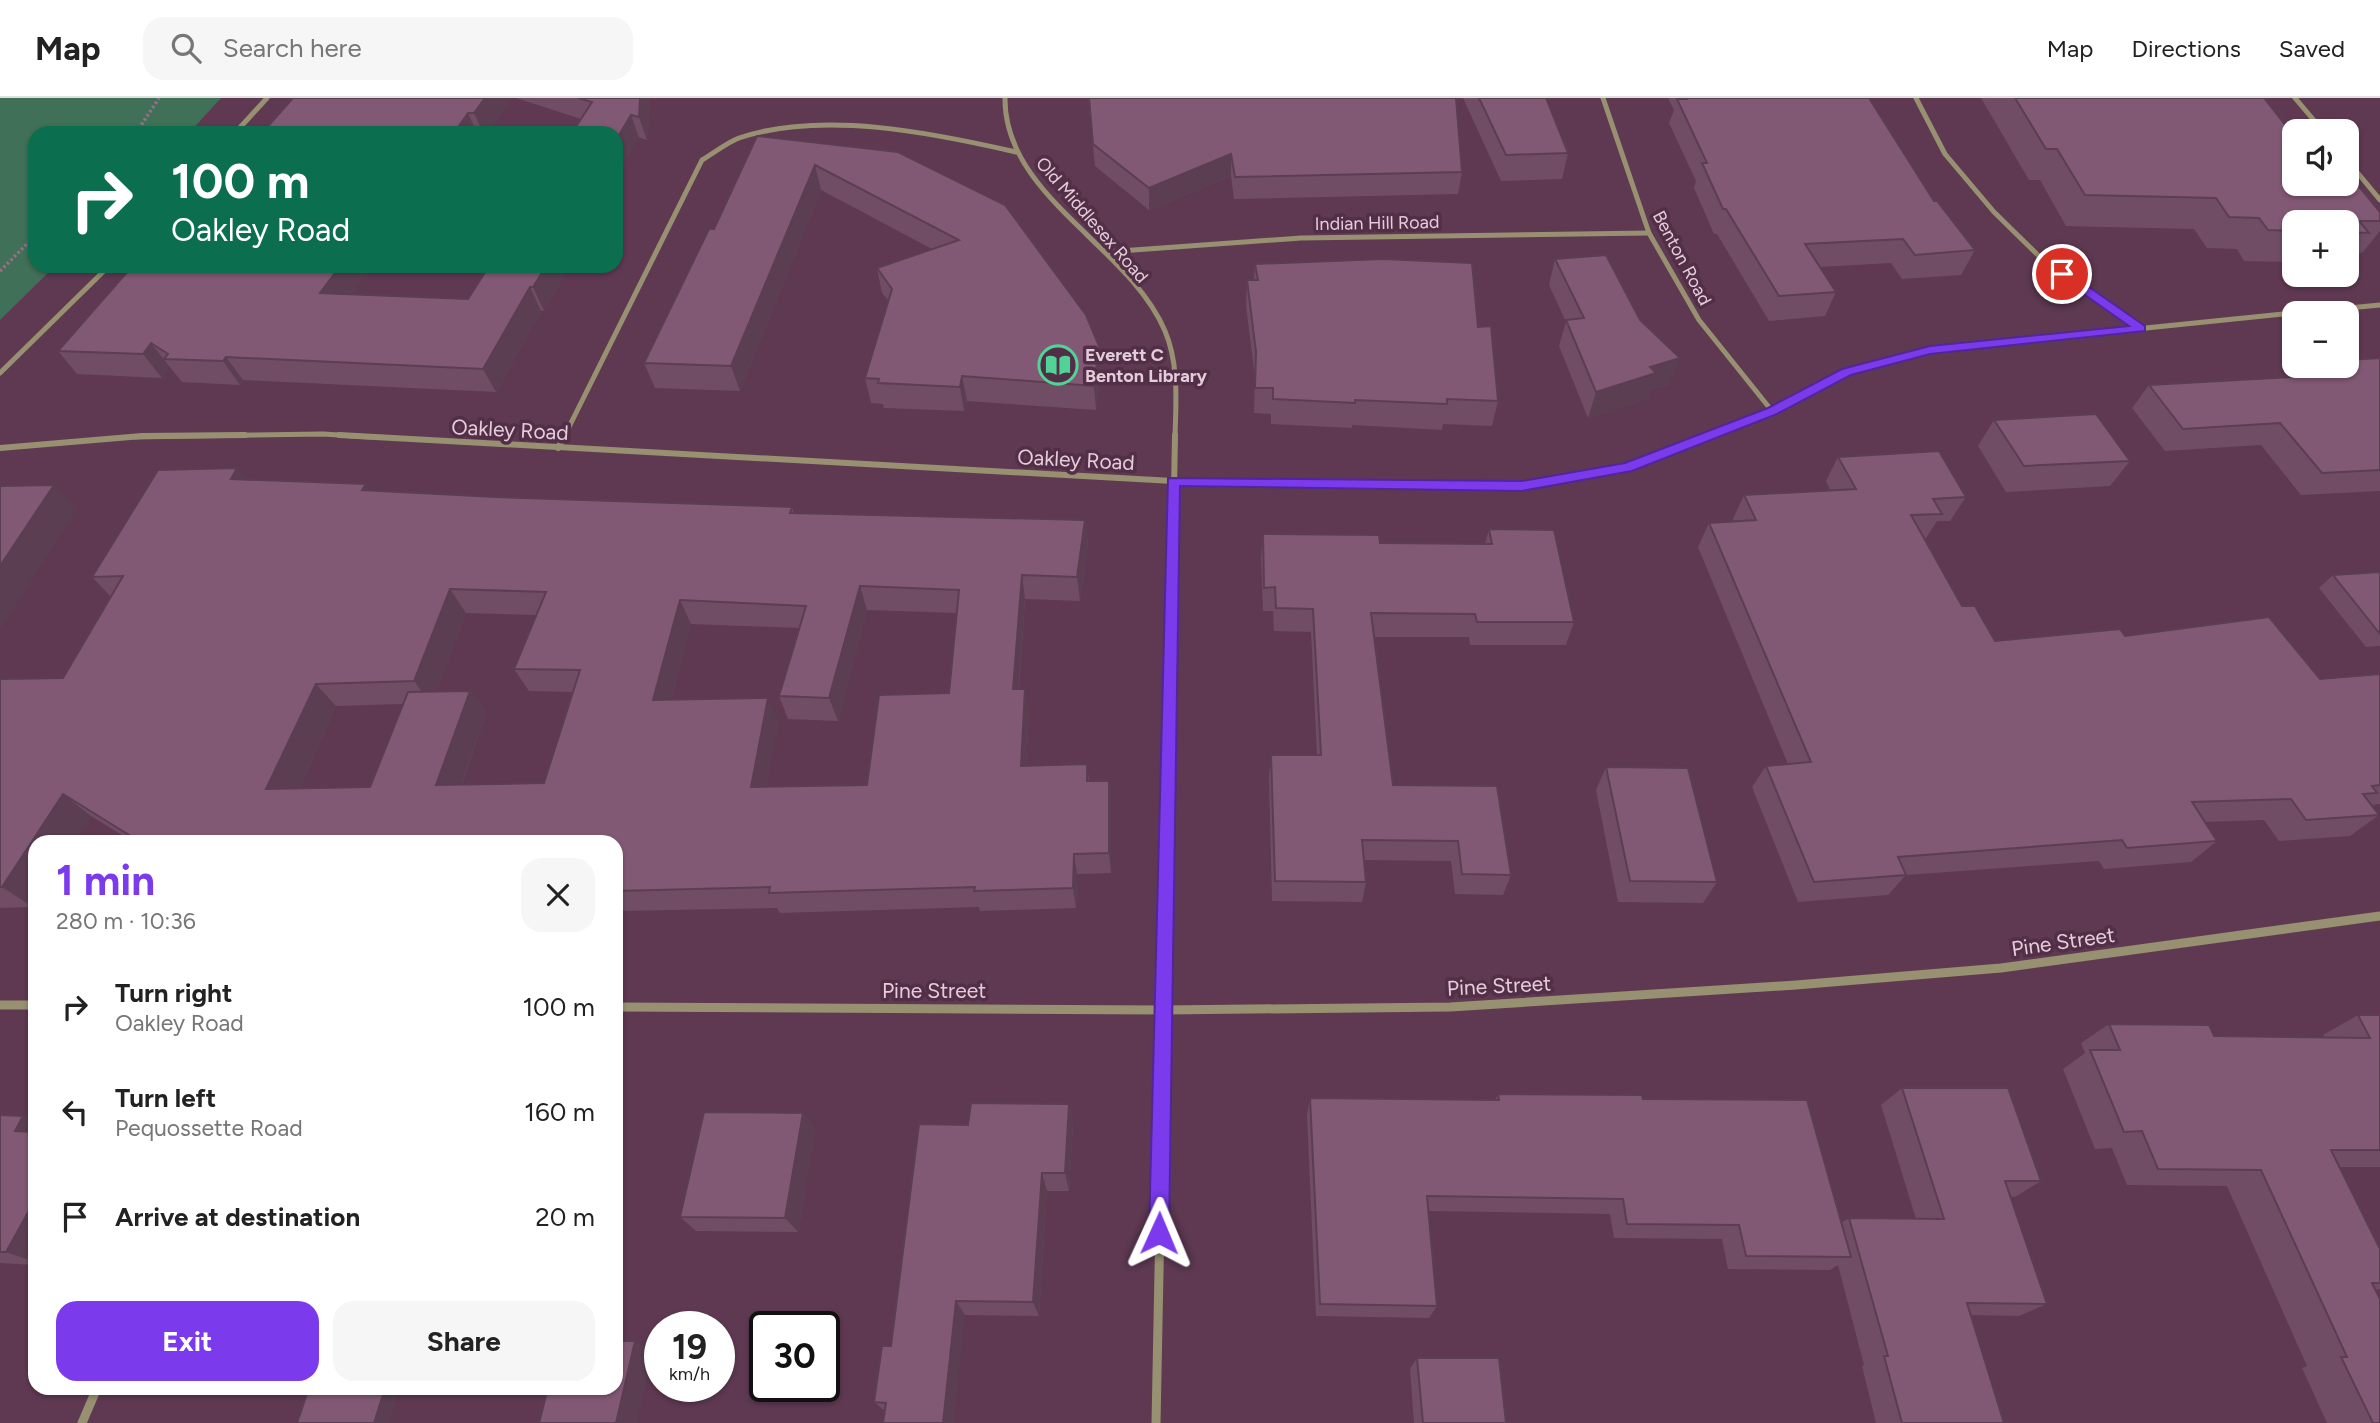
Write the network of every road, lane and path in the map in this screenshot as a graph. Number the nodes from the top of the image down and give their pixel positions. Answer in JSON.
{"nodes":[{"id":1,"x":159,"y":98,"type":"edge"},
{"id":2,"x":267,"y":98,"type":"edge"},
{"id":3,"x":1005,"y":98,"type":"edge"},
{"id":4,"x":1602,"y":98,"type":"edge"},
{"id":5,"x":1916,"y":98,"type":"edge"},
{"id":6,"x":2295,"y":98,"type":"edge"},
{"id":7,"x":2313,"y":119,"type":"edge"},
{"id":8,"x":141,"y":126,"type":"edge"},
{"id":9,"x":241,"y":126,"type":"edge"},
{"id":10,"x":1016,"y":152,"type":"junction"},
{"id":11,"x":2359,"y":175,"type":"edge"},
{"id":12,"x":2380,"y":200,"type":"edge"},
{"id":13,"x":1649,"y":233,"type":"junction"},
{"id":14,"x":28,"y":243,"type":"edge"},
{"id":15,"x":1106,"y":252,"type":"junction"},
{"id":16,"x":0,"y":271,"type":"edge"},
{"id":17,"x":102,"y":273,"type":"edge"},
{"id":18,"x":2380,"y":305,"type":"edge"},
{"id":19,"x":2359,"y":307,"type":"edge"},
{"id":20,"x":2282,"y":314,"type":"edge"},
{"id":21,"x":2141,"y":328,"type":"junction"},
{"id":22,"x":0,"y":373,"type":"edge"},
{"id":23,"x":1772,"y":411,"type":"junction"},
{"id":24,"x":0,"y":448,"type":"edge"},
{"id":25,"x":558,"y":449,"type":"junction"},
{"id":26,"x":1173,"y":481,"type":"junction"},
{"id":27,"x":2380,"y":916,"type":"edge"},
{"id":28,"x":0,"y":1005,"type":"edge"},
{"id":29,"x":28,"y":1005,"type":"edge"},
{"id":30,"x":623,"y":1007,"type":"edge"},
{"id":31,"x":1163,"y":1010,"type":"junction"},
{"id":32,"x":94,"y":1395,"type":"edge"},
{"id":33,"x":82,"y":1423,"type":"edge"},
{"id":34,"x":1156,"y":1423,"type":"edge"}],
"edges":[{"from":1,"to":8,"type":"path"},
{"from":2,"to":9,"type":"street"},
{"from":3,"to":10,"type":"street","name":"Old Middlesex Road"},
{"from":4,"to":13,"type":"street","name":"Benton Road"},
{"from":5,"to":21,"type":"street"},
{"from":6,"to":7,"type":"street"},
{"from":10,"to":15,"type":"street","name":"Old Middlesex Road"},
{"from":10,"to":25,"type":"street"},
{"from":11,"to":12,"type":"street"},
{"from":13,"to":15,"type":"street","name":"Indian Hill Road"},
{"from":13,"to":23,"type":"street","name":"Benton Road"},
{"from":14,"to":16,"type":"path"},
{"from":15,"to":26,"type":"street","name":"Old Middlesex Road"},
{"from":17,"to":22,"type":"street"},
{"from":18,"to":19,"type":"street","name":"Oakley Road"},
{"from":20,"to":21,"type":"street","name":"Oakley Road"},
{"from":21,"to":23,"type":"street","name":"Oakley Road"},
{"from":23,"to":26,"type":"street","name":"Oakley Road"},
{"from":24,"to":25,"type":"street","name":"Oakley Road"},
{"from":25,"to":26,"type":"street","name":"Oakley Road"},
{"from":26,"to":31,"type":"street","name":"Old Middlesex Road"},
{"from":27,"to":31,"type":"street","name":"Pine Street"},
{"from":28,"to":29,"type":"street"},
{"from":30,"to":31,"type":"street","name":"Pine Street"},
{"from":31,"to":34,"type":"street","name":"Old Middlesex Road"},
{"from":32,"to":33,"type":"street"}]}
